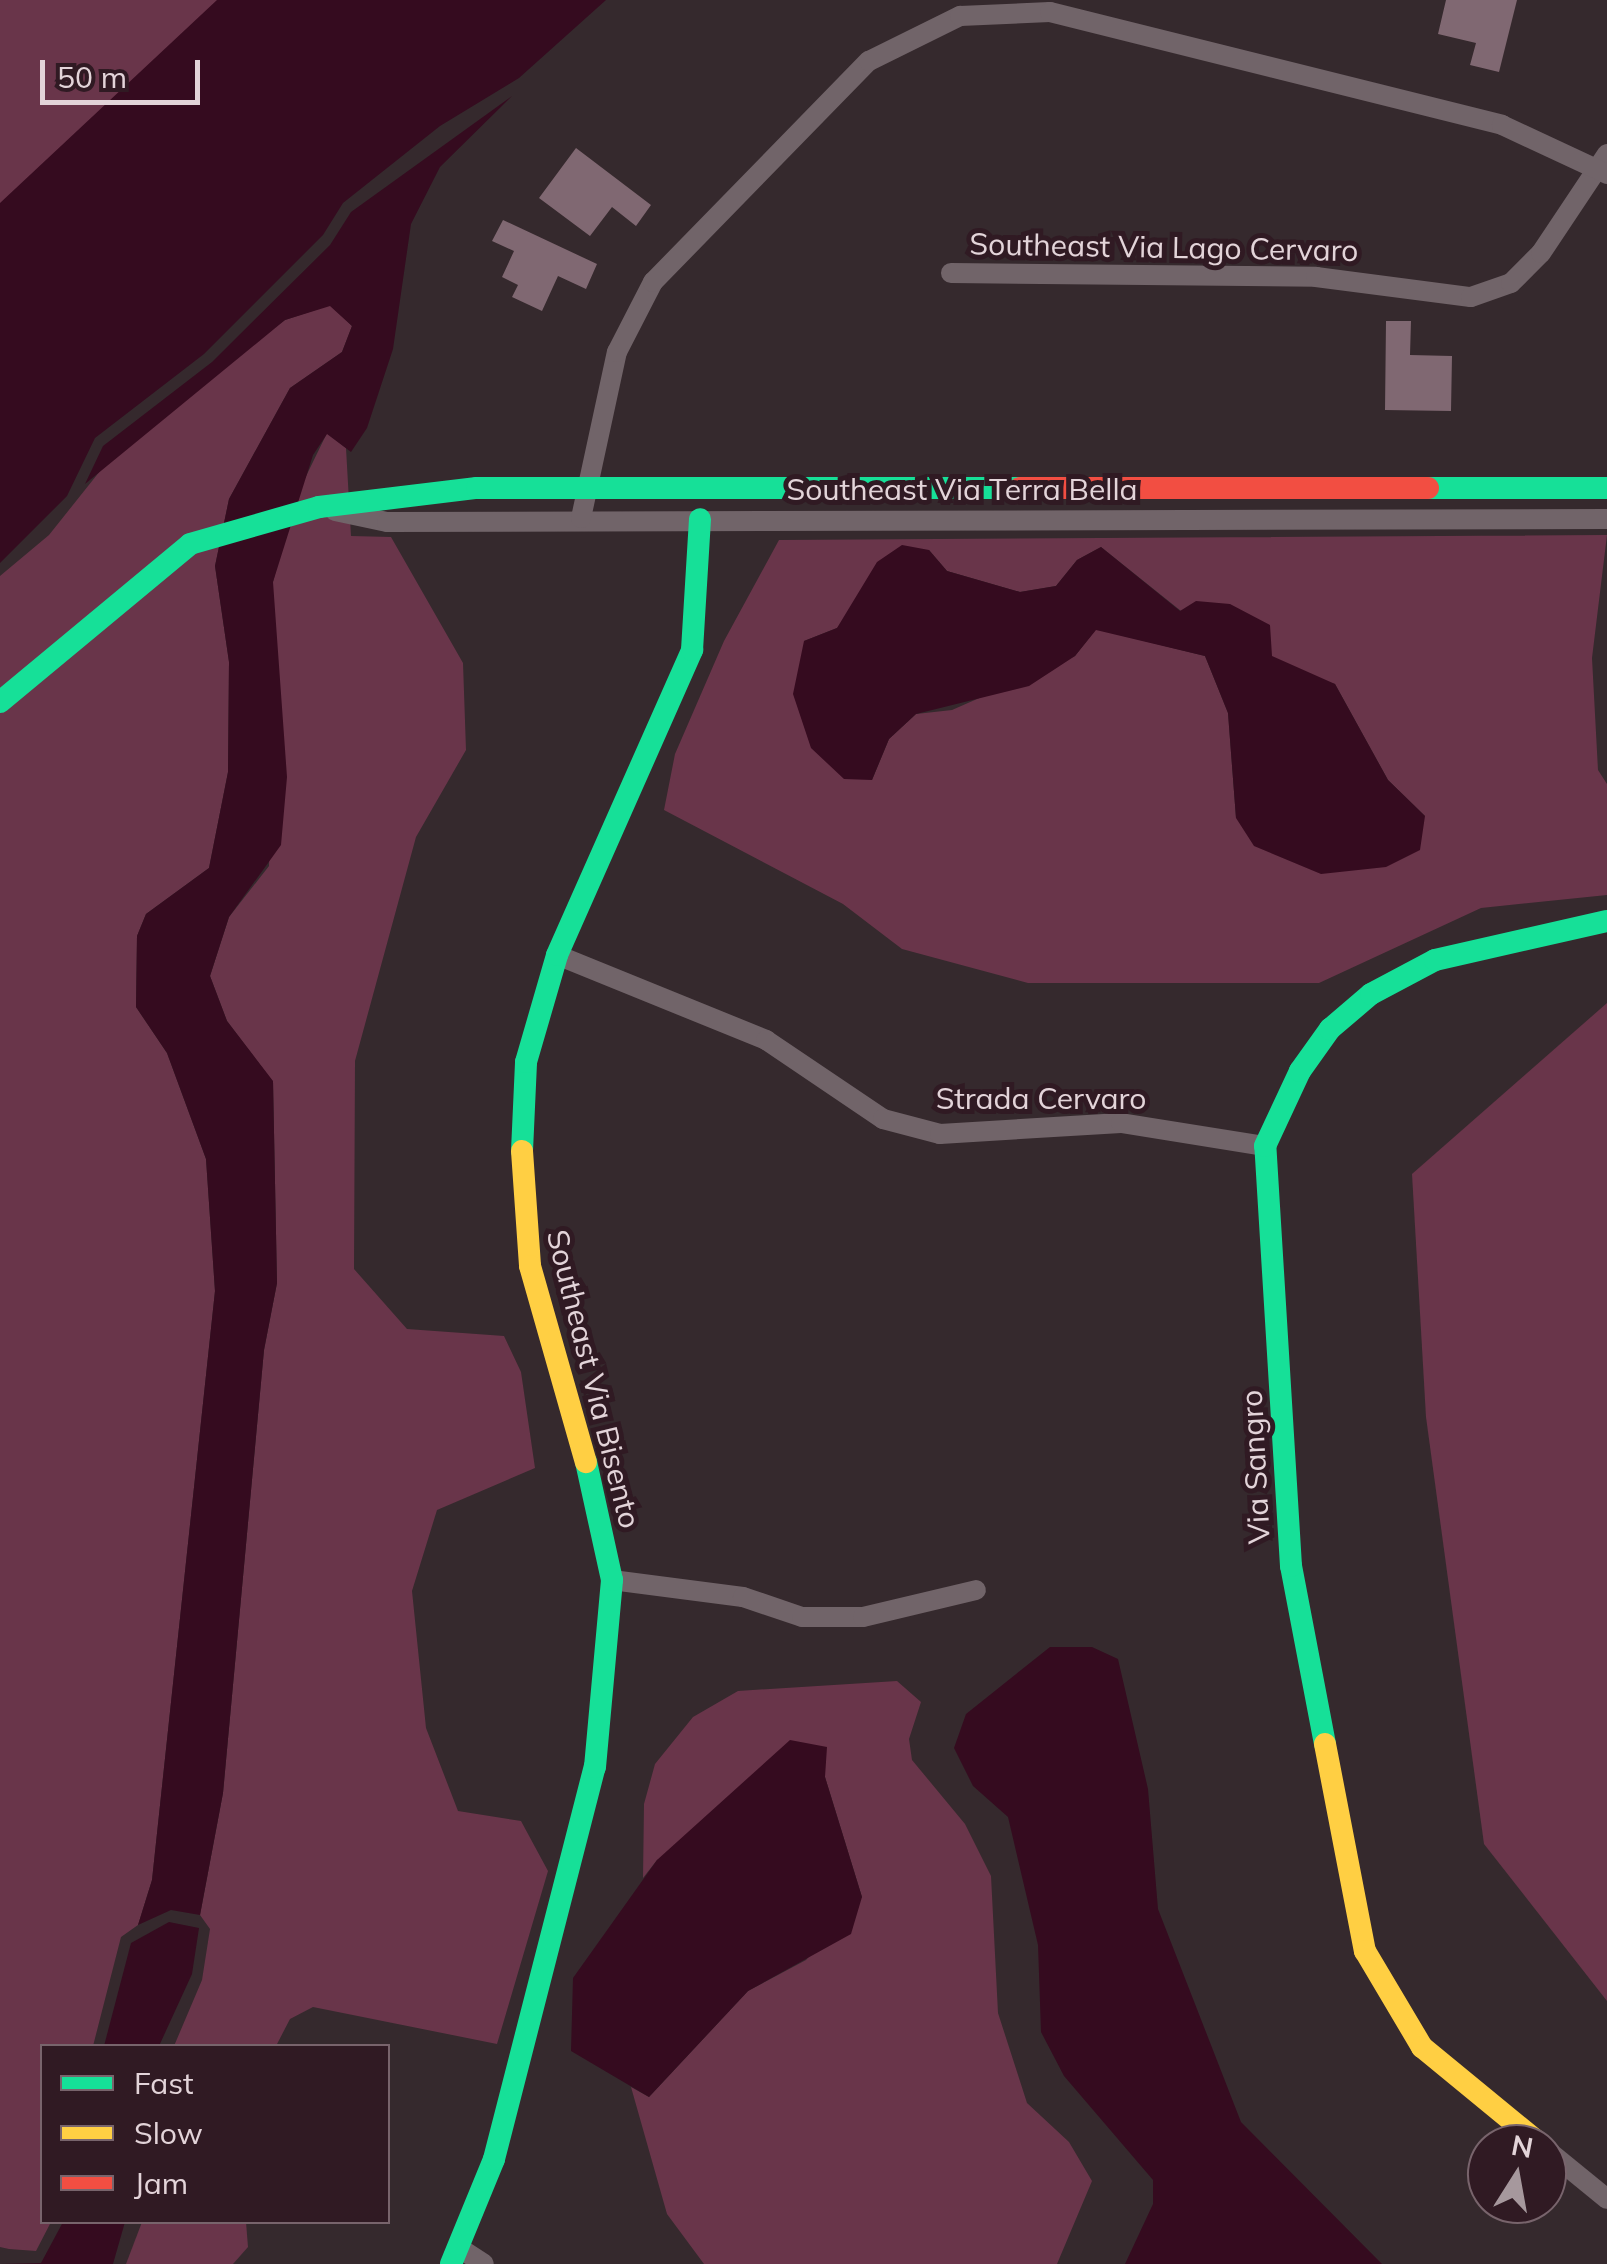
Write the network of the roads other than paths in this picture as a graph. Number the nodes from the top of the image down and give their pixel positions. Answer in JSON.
{"nodes":[{"id":1,"x":1604,"y":165,"type":"edge"},
{"id":2,"x":951,"y":273,"type":"dead end"},
{"id":3,"x":586,"y":487,"type":"junction"},
{"id":4,"x":1607,"y":488,"type":"edge"},
{"id":5,"x":319,"y":507,"type":"junction"},
{"id":6,"x":581,"y":518,"type":"junction"},
{"id":7,"x":1607,"y":519,"type":"edge"},
{"id":8,"x":700,"y":520,"type":"junction"},
{"id":9,"x":0,"y":702,"type":"edge"},
{"id":10,"x":1607,"y":920,"type":"edge"},
{"id":11,"x":557,"y":955,"type":"junction"},
{"id":12,"x":1265,"y":1146,"type":"junction"},
{"id":13,"x":612,"y":1580,"type":"junction"},
{"id":14,"x":976,"y":1590,"type":"dead end"},
{"id":15,"x":1515,"y":2124,"type":"edge"},
{"id":16,"x":1567,"y":2166,"type":"edge"},
{"id":17,"x":1607,"y":2199,"type":"edge"},
{"id":18,"x":456,"y":2256,"type":"edge"},
{"id":19,"x":484,"y":2264,"type":"edge"}],
"edges":[{"from":1,"to":2,"type":"street","name":"Southeast Via Lago Cervaro"},
{"from":1,"to":3,"type":"street"},
{"from":3,"to":4,"type":"street","name":"Southeast Via Terra Bella"},
{"from":3,"to":5,"type":"street","name":"Southeast Via Terra Bella"},
{"from":3,"to":6,"type":"street"},
{"from":5,"to":6,"type":"street","name":"Southeast Via Terra Bella"},
{"from":5,"to":9,"type":"street","name":"Southeast Via Terra Bella"},
{"from":6,"to":8,"type":"street","name":"Southeast Via Terra Bella"},
{"from":7,"to":8,"type":"street","name":"Southeast Via Terra Bella"},
{"from":8,"to":11,"type":"street","name":"Southeast Via Bisento"},
{"from":10,"to":12,"type":"street"},
{"from":11,"to":12,"type":"street","name":"Strada Cervaro"},
{"from":11,"to":13,"type":"street","name":"Southeast Via Bisento"},
{"from":12,"to":15,"type":"street","name":"Via Sangro"},
{"from":13,"to":14,"type":"street"},
{"from":13,"to":18,"type":"street","name":"Southeast Via Bisento"},
{"from":16,"to":17,"type":"street"},
{"from":18,"to":19,"type":"street"}]}
